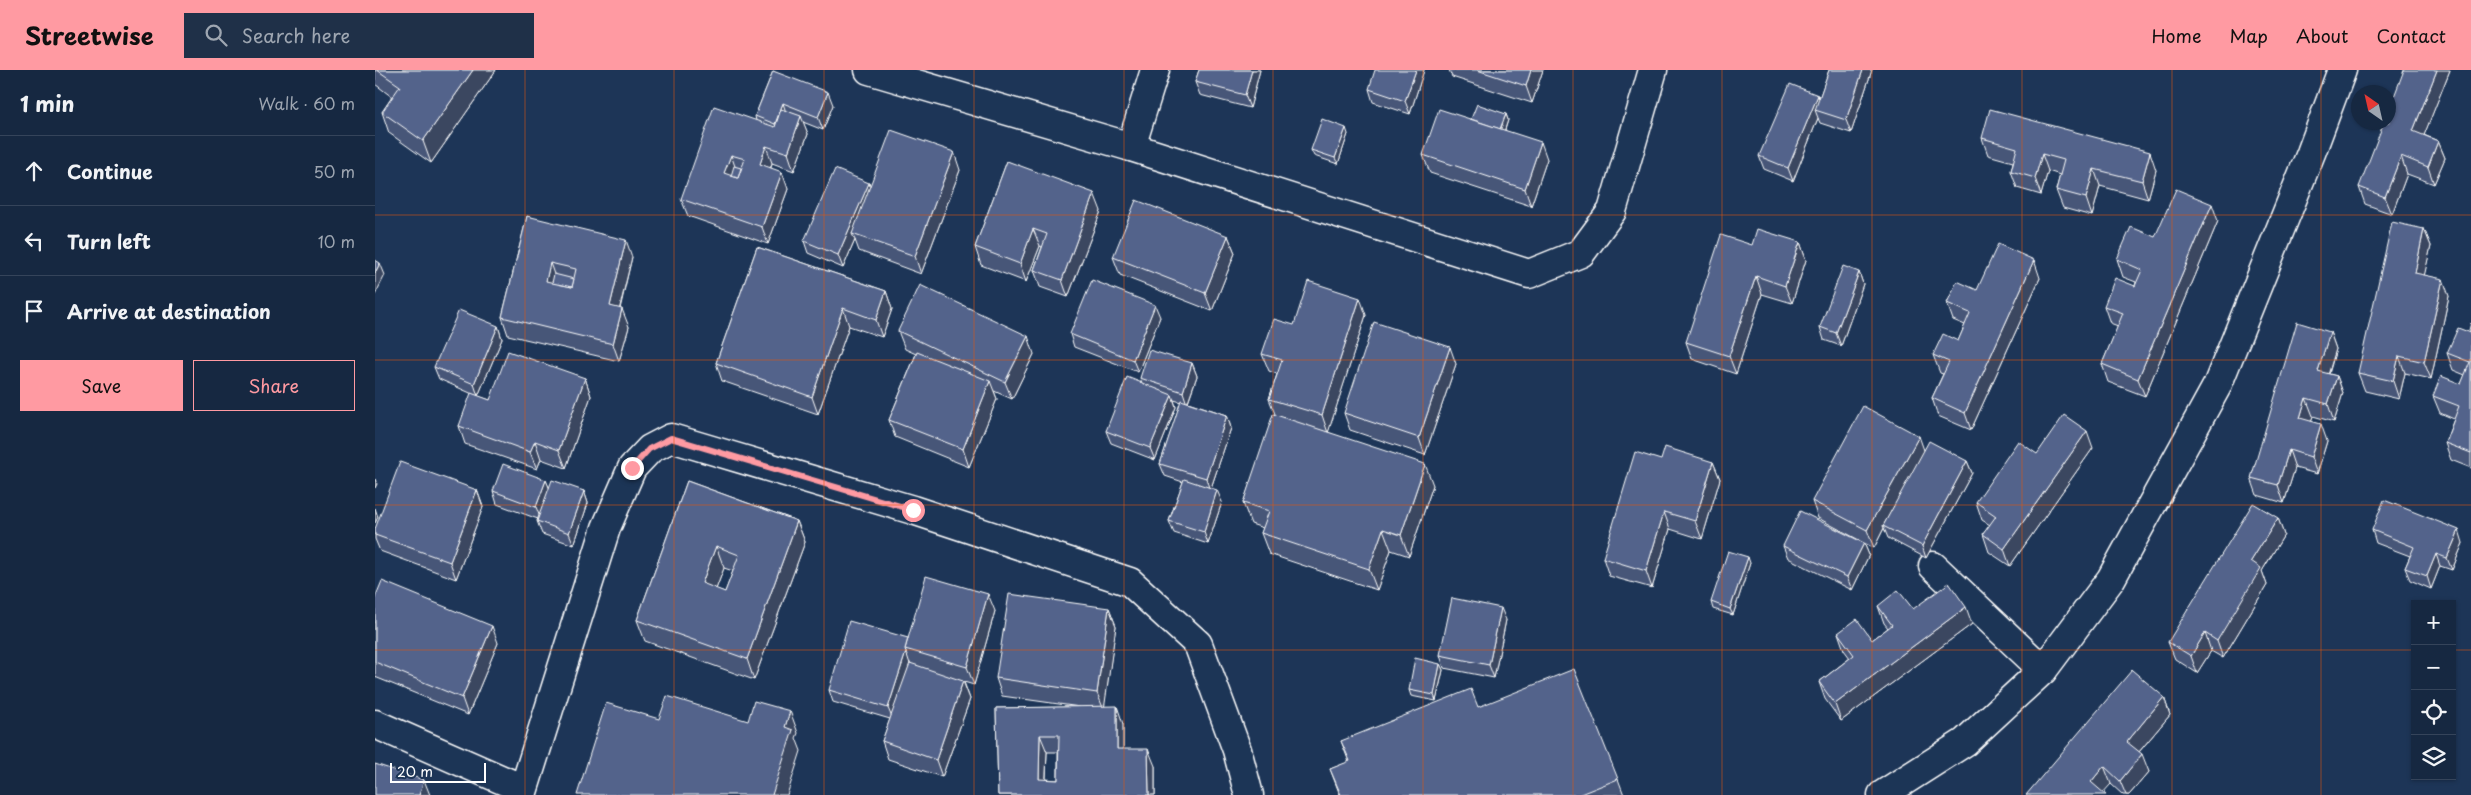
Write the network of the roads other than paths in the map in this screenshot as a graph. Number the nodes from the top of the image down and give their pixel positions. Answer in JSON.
{"nodes":[{"id":1,"x":869,"y":70,"type":"edge"},
{"id":2,"x":1155,"y":70,"type":"edge"},
{"id":3,"x":1653,"y":70,"type":"edge"},
{"id":4,"x":2342,"y":70,"type":"edge"},
{"id":5,"x":1131,"y":147,"type":"junction"},
{"id":6,"x":1933,"y":566,"type":"dead end"},
{"id":7,"x":2043,"y":670,"type":"junction"},
{"id":8,"x":375,"y":724,"type":"edge"},
{"id":9,"x":522,"y":792,"type":"edge"},
{"id":10,"x":1249,"y":795,"type":"edge"},
{"id":11,"x":1882,"y":795,"type":"edge"}],
"edges":[{"from":1,"to":5,"type":"street"},
{"from":2,"to":5,"type":"street"},
{"from":3,"to":5,"type":"street"},
{"from":4,"to":7,"type":"street"},
{"from":6,"to":7,"type":"street"},
{"from":7,"to":11,"type":"street"},
{"from":8,"to":9,"type":"street"},
{"from":9,"to":10,"type":"street"}]}
